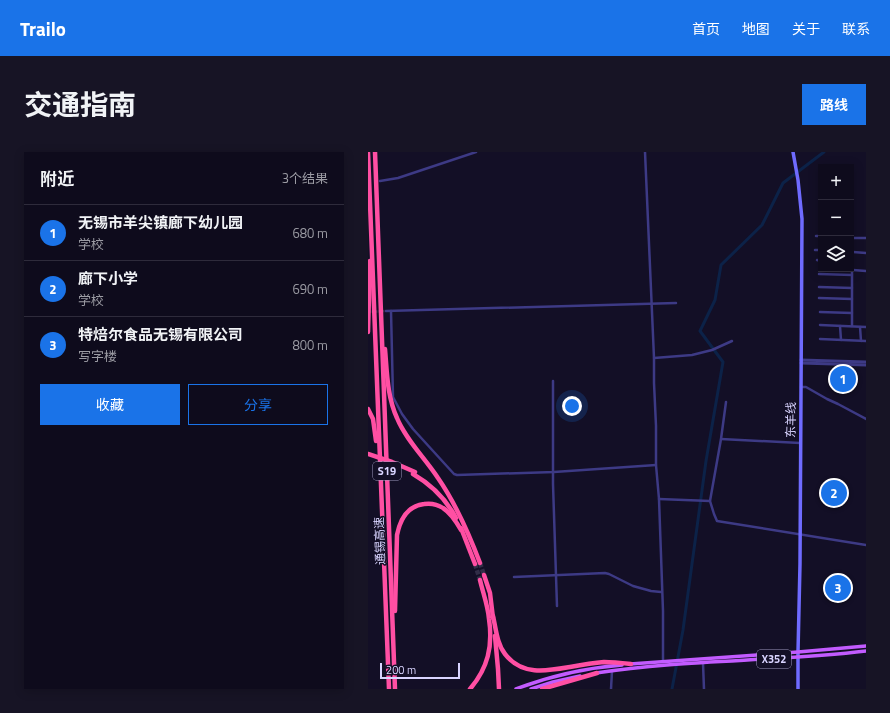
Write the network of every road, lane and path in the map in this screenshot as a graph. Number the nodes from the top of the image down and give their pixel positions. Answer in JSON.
{"nodes":[{"id":1,"x":368,"y":152,"type":"edge"},
{"id":2,"x":375,"y":152,"type":"edge"},
{"id":3,"x":476,"y":152,"type":"edge"},
{"id":4,"x":645,"y":152,"type":"edge"},
{"id":5,"x":793,"y":152,"type":"edge"},
{"id":6,"x":380,"y":181,"type":"dead end"},
{"id":7,"x":854,"y":238,"type":"edge"},
{"id":8,"x":866,"y":238,"type":"edge"},
{"id":9,"x":854,"y":252,"type":"edge"},
{"id":10,"x":866,"y":253,"type":"edge"},
{"id":11,"x":371,"y":268,"type":"junction"},
{"id":12,"x":854,"y":270,"type":"edge"},
{"id":13,"x":866,"y":270,"type":"edge"},
{"id":14,"x":819,"y":274,"type":"dead end"},
{"id":15,"x":852,"y":275,"type":"joint"},
{"id":16,"x":819,"y":287,"type":"dead end"},
{"id":17,"x":852,"y":288,"type":"junction"},
{"id":18,"x":380,"y":297,"type":"junction"},
{"id":19,"x":819,"y":298,"type":"dead end"},
{"id":20,"x":852,"y":299,"type":"junction"},
{"id":21,"x":651,"y":303,"type":"junction"},
{"id":22,"x":676,"y":303,"type":"dead end"},
{"id":23,"x":386,"y":311,"type":"tunnel mouth"},
{"id":24,"x":391,"y":311,"type":"junction"},
{"id":25,"x":820,"y":312,"type":"dead end"},
{"id":26,"x":852,"y":313,"type":"junction"},
{"id":27,"x":820,"y":326,"type":"dead end"},
{"id":28,"x":840,"y":326,"type":"junction"},
{"id":29,"x":852,"y":326,"type":"junction"},
{"id":30,"x":860,"y":326,"type":"junction"},
{"id":31,"x":866,"y":327,"type":"edge"},
{"id":32,"x":368,"y":332,"type":"edge"},
{"id":33,"x":820,"y":339,"type":"dead end"},
{"id":34,"x":841,"y":340,"type":"junction"},
{"id":35,"x":732,"y":341,"type":"dead end"},
{"id":36,"x":861,"y":341,"type":"junction"},
{"id":37,"x":866,"y":341,"type":"edge"},
{"id":38,"x":654,"y":358,"type":"junction"},
{"id":39,"x":801,"y":362,"type":"junction"},
{"id":40,"x":866,"y":362,"type":"edge"},
{"id":41,"x":866,"y":365,"type":"edge"},
{"id":42,"x":552,"y":381,"type":"dead end"},
{"id":43,"x":801,"y":387,"type":"junction"},
{"id":44,"x":726,"y":402,"type":"dead end"},
{"id":45,"x":368,"y":408,"type":"edge"},
{"id":46,"x":866,"y":419,"type":"edge"},
{"id":47,"x":721,"y":439,"type":"junction"},
{"id":48,"x":800,"y":443,"type":"junction"},
{"id":49,"x":368,"y":456,"type":"edge"},
{"id":50,"x":656,"y":465,"type":"junction"},
{"id":51,"x":554,"y":472,"type":"junction"},
{"id":52,"x":659,"y":499,"type":"junction"},
{"id":53,"x":709,"y":501,"type":"junction"},
{"id":54,"x":382,"y":519,"type":"junction"},
{"id":55,"x":462,"y":528,"type":"junction"},
{"id":56,"x":800,"y":534,"type":"junction"},
{"id":57,"x":866,"y":544,"type":"edge"},
{"id":58,"x":477,"y":564,"type":"tunnel mouth"},
{"id":59,"x":484,"y":575,"type":"tunnel mouth"},
{"id":60,"x":557,"y":576,"type":"junction"},
{"id":61,"x":514,"y":577,"type":"dead end"},
{"id":62,"x":480,"y":580,"type":"tunnel mouth"},
{"id":63,"x":661,"y":592,"type":"junction"},
{"id":64,"x":557,"y":606,"type":"dead end"},
{"id":65,"x":491,"y":617,"type":"junction"},
{"id":66,"x":866,"y":646,"type":"edge"},
{"id":67,"x":394,"y":649,"type":"junction"},
{"id":68,"x":866,"y":651,"type":"edge"},
{"id":69,"x":798,"y":652,"type":"junction"},
{"id":70,"x":798,"y":657,"type":"junction"},
{"id":71,"x":663,"y":662,"type":"junction"},
{"id":72,"x":674,"y":663,"type":"junction"},
{"id":73,"x":682,"y":663,"type":"junction"},
{"id":74,"x":703,"y":663,"type":"junction"},
{"id":75,"x":631,"y":664,"type":"junction"},
{"id":76,"x":612,"y":671,"type":"junction"},
{"id":77,"x":597,"y":673,"type":"junction"},
{"id":78,"x":389,"y":689,"type":"edge"},
{"id":79,"x":396,"y":689,"type":"edge"},
{"id":80,"x":470,"y":689,"type":"edge"},
{"id":81,"x":498,"y":689,"type":"edge"},
{"id":82,"x":516,"y":689,"type":"edge"},
{"id":83,"x":531,"y":689,"type":"edge"},
{"id":84,"x":542,"y":689,"type":"edge"},
{"id":85,"x":611,"y":689,"type":"edge"},
{"id":86,"x":704,"y":689,"type":"edge"},
{"id":87,"x":798,"y":689,"type":"edge"}],
"edges":[{"from":1,"to":11,"type":"highway","name":"通锡高速","number":"S19"},
{"from":2,"to":18,"type":"highway","name":"通锡高速","number":"S19"},
{"from":3,"to":6,"type":"street"},
{"from":4,"to":21,"type":"street"},
{"from":5,"to":39,"type":"main road","name":"东羊线"},
{"from":7,"to":8,"type":"street"},
{"from":9,"to":10,"type":"street"},
{"from":11,"to":32,"type":"highway"},
{"from":11,"to":54,"type":"highway","name":"通锡高速","number":"S19"},
{"from":12,"to":13,"type":"street"},
{"from":14,"to":15,"type":"street"},
{"from":15,"to":17,"type":"street"},
{"from":16,"to":17,"type":"street"},
{"from":17,"to":20,"type":"street"},
{"from":18,"to":55,"type":"highway"},
{"from":18,"to":67,"type":"highway","name":"通锡高速","number":"S19"},
{"from":19,"to":20,"type":"street"},
{"from":20,"to":26,"type":"street"},
{"from":21,"to":22,"type":"street"},
{"from":21,"to":24,"type":"street"},
{"from":21,"to":38,"type":"street"},
{"from":23,"to":24,"type":"street"},
{"from":24,"to":51,"type":"street"},
{"from":25,"to":26,"type":"street"},
{"from":26,"to":29,"type":"street"},
{"from":27,"to":28,"type":"street"},
{"from":28,"to":29,"type":"street"},
{"from":28,"to":34,"type":"street"},
{"from":29,"to":30,"type":"street"},
{"from":30,"to":31,"type":"street"},
{"from":30,"to":36,"type":"street"},
{"from":33,"to":34,"type":"street"},
{"from":34,"to":36,"type":"street"},
{"from":35,"to":38,"type":"street"},
{"from":36,"to":37,"type":"street"},
{"from":38,"to":50,"type":"street"},
{"from":39,"to":40,"type":"street"},
{"from":39,"to":41,"type":"street"},
{"from":39,"to":43,"type":"main road","name":"东羊线"},
{"from":42,"to":51,"type":"street"},
{"from":43,"to":46,"type":"street"},
{"from":43,"to":48,"type":"main road","name":"东羊线"},
{"from":44,"to":47,"type":"street"},
{"from":45,"to":54,"type":"highway"},
{"from":47,"to":48,"type":"street"},
{"from":47,"to":53,"type":"street"},
{"from":48,"to":56,"type":"main road","name":"东羊线"},
{"from":49,"to":55,"type":"highway","bridge":true},
{"from":50,"to":51,"type":"street"},
{"from":50,"to":52,"type":"street"},
{"from":51,"to":60,"type":"street"},
{"from":52,"to":53,"type":"street"},
{"from":52,"to":63,"type":"street"},
{"from":53,"to":56,"type":"street"},
{"from":54,"to":78,"type":"highway","name":"通锡高速","number":"S19"},
{"from":55,"to":58,"type":"highway"},
{"from":55,"to":67,"type":"highway"},
{"from":56,"to":57,"type":"street"},
{"from":56,"to":69,"type":"main road","name":"东羊线"},
{"from":59,"to":65,"type":"highway"},
{"from":60,"to":61,"type":"street"},
{"from":60,"to":63,"type":"street"},
{"from":60,"to":64,"type":"street"},
{"from":62,"to":65,"type":"highway"},
{"from":63,"to":71,"type":"street"},
{"from":65,"to":75,"type":"highway"},
{"from":65,"to":80,"type":"highway"},
{"from":65,"to":81,"type":"highway"},
{"from":66,"to":69,"type":"main road","number":"X352"},
{"from":67,"to":79,"type":"highway","name":"通锡高速","number":"S19"},
{"from":68,"to":70,"type":"main road","number":"X352"},
{"from":69,"to":70,"type":"main road","name":"东羊线"},
{"from":69,"to":73,"type":"main road","number":"X352"},
{"from":70,"to":74,"type":"main road","number":"X352"},
{"from":70,"to":87,"type":"main road","name":"东羊线"},
{"from":71,"to":72,"type":"main road","number":"X352"},
{"from":71,"to":75,"type":"main road","number":"X352"},
{"from":72,"to":73,"type":"main road","number":"X352"},
{"from":72,"to":76,"type":"main road","number":"X352"},
{"from":73,"to":74,"type":"main road","number":"X352"},
{"from":74,"to":86,"type":"street"},
{"from":75,"to":82,"type":"main road","number":"X352"},
{"from":76,"to":77,"type":"main road","number":"X352"},
{"from":76,"to":85,"type":"street"},
{"from":77,"to":83,"type":"main road","number":"X352"},
{"from":77,"to":84,"type":"highway"}]}
